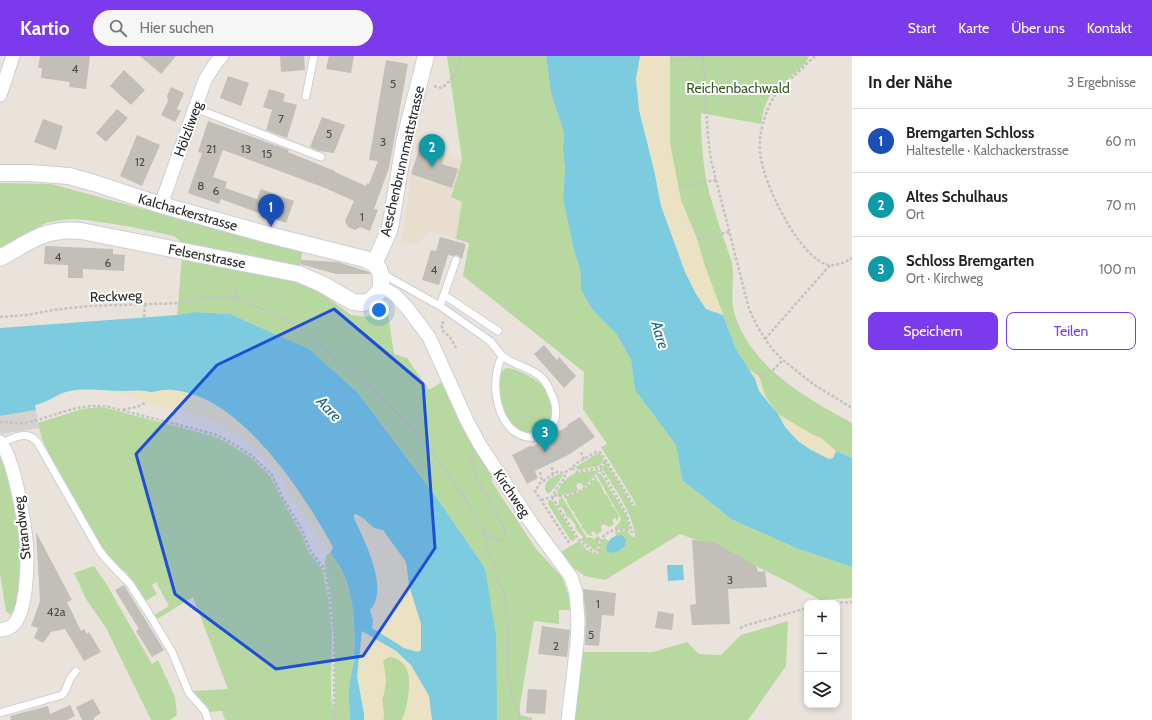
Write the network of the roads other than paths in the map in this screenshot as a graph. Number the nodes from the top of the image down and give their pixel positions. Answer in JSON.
{"nodes":[{"id":1,"x":13,"y":56,"type":"edge"},
{"id":2,"x":222,"y":56,"type":"edge"},
{"id":3,"x":314,"y":56,"type":"edge"},
{"id":4,"x":426,"y":56,"type":"edge"},
{"id":5,"x":0,"y":95,"type":"edge"},
{"id":6,"x":306,"y":96,"type":"dead end"},
{"id":7,"x":195,"y":108,"type":"junction"},
{"id":8,"x":321,"y":157,"type":"dead end"},
{"id":9,"x":0,"y":173,"type":"edge"},
{"id":10,"x":161,"y":205,"type":"junction"},
{"id":11,"x":0,"y":258,"type":"edge"},
{"id":12,"x":456,"y":260,"type":"dead end"},
{"id":13,"x":378,"y":274,"type":"junction"},
{"id":14,"x":444,"y":295,"type":"junction"},
{"id":15,"x":440,"y":306,"type":"junction"},
{"id":16,"x":498,"y":331,"type":"dead end"},
{"id":17,"x":502,"y":356,"type":"junction"},
{"id":18,"x":0,"y":443,"type":"edge"},
{"id":19,"x":0,"y":630,"type":"edge"},
{"id":20,"x":76,"y":672,"type":"dead end"},
{"id":21,"x":0,"y":713,"type":"edge"},
{"id":22,"x":208,"y":720,"type":"edge"},
{"id":23,"x":568,"y":720,"type":"edge"}],
"edges":[{"from":1,"to":5,"type":"street"},
{"from":2,"to":7,"type":"street","name":"Hölzliweg"},
{"from":3,"to":6,"type":"lane"},
{"from":4,"to":13,"type":"street","name":"Aeschenbrunnmattstrasse"},
{"from":7,"to":8,"type":"lane"},
{"from":7,"to":10,"type":"street","name":"Hölzliweg"},
{"from":9,"to":10,"type":"street","name":"Kalchackerstrasse"},
{"from":10,"to":13,"type":"street","name":"Kalchackerstrasse"},
{"from":11,"to":13,"type":"street","name":"Felsenstrasse"},
{"from":12,"to":14,"type":"lane"},
{"from":13,"to":15,"type":"lane"},
{"from":13,"to":23,"type":"street","name":"Kirchweg"},
{"from":14,"to":15,"type":"lane"},
{"from":14,"to":16,"type":"lane"},
{"from":15,"to":17,"type":"lane"},
{"from":17,"to":17,"type":"lane"},
{"from":18,"to":19,"type":"street","name":"Strandweg"},
{"from":18,"to":22,"type":"lane"},
{"from":20,"to":21,"type":"lane"}]}
